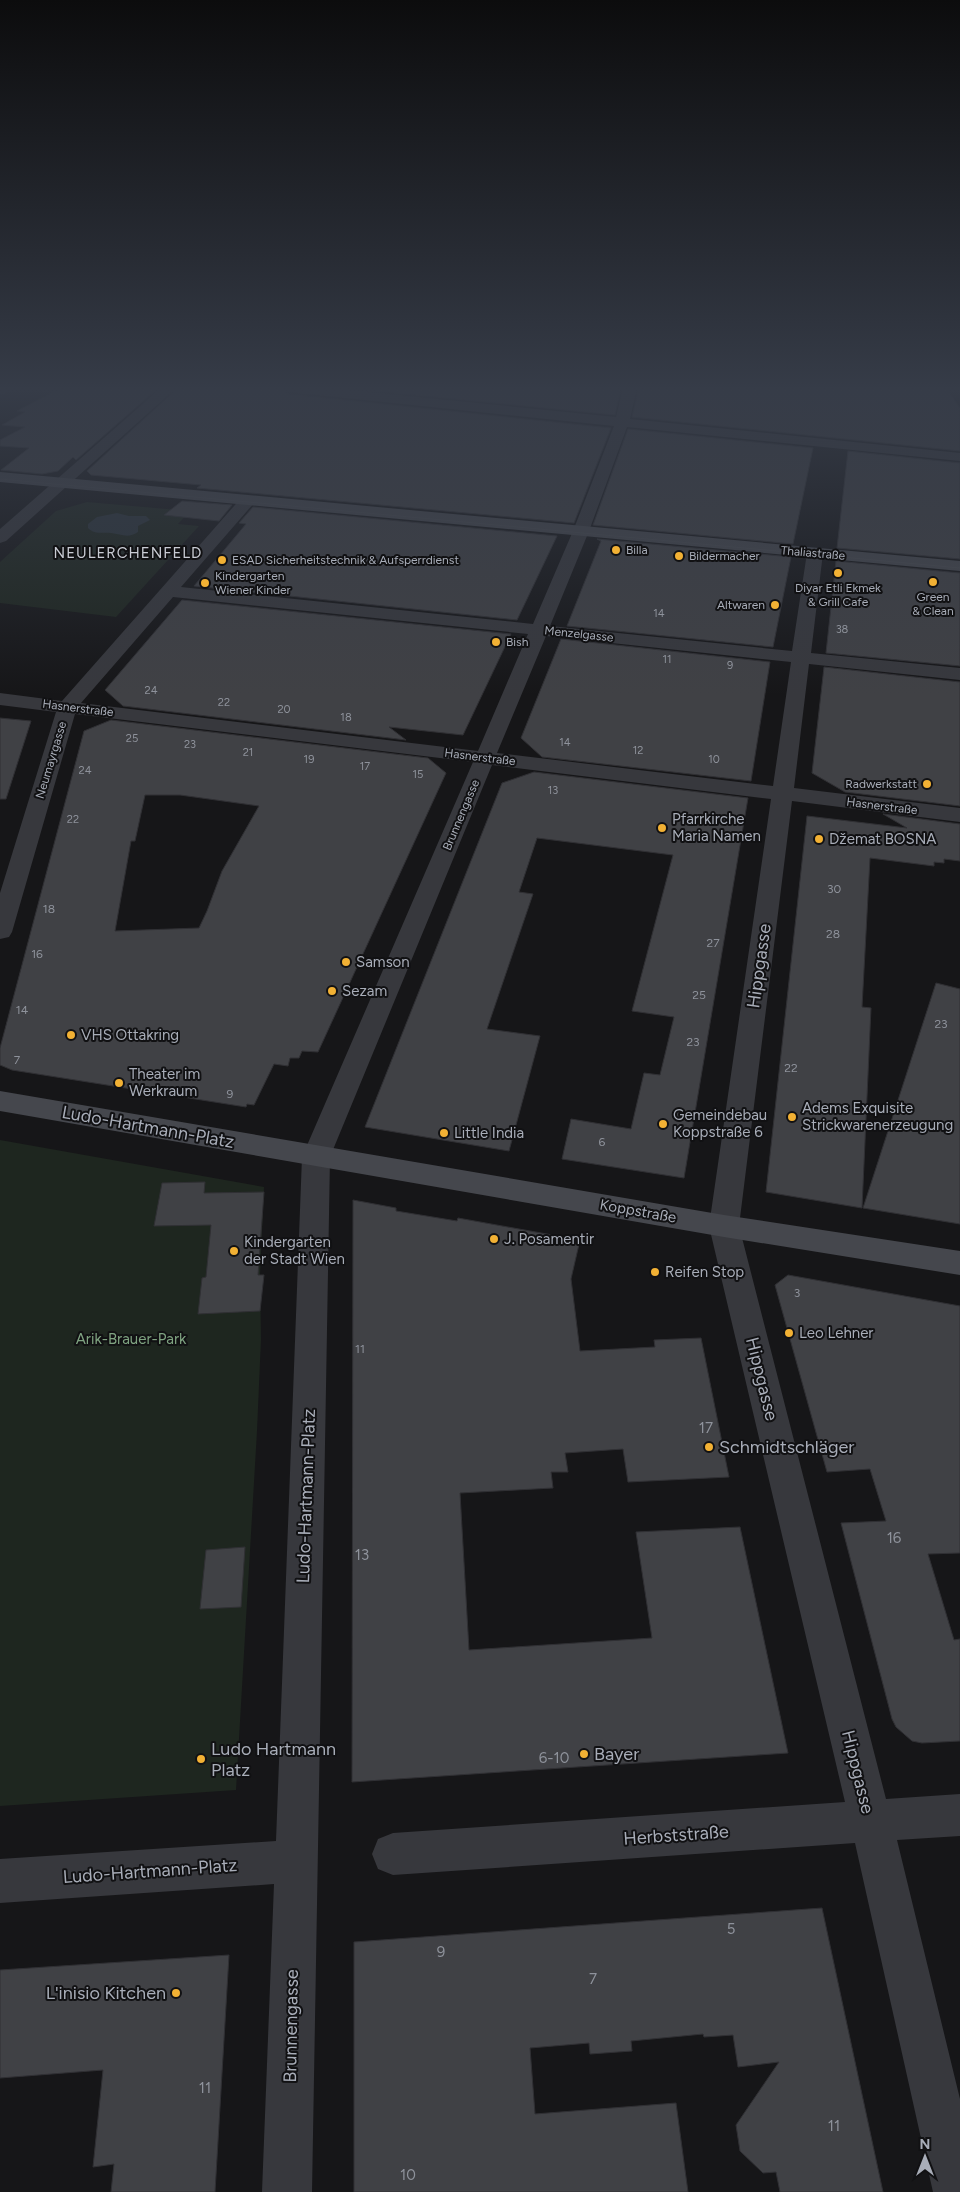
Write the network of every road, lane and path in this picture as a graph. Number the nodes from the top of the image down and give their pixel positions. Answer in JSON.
{"nodes":[{"id":1,"x":54,"y":490,"type":"edge"},
{"id":2,"x":142,"y":490,"type":"edge"},
{"id":3,"x":597,"y":490,"type":"edge"},
{"id":4,"x":248,"y":500,"type":"junction"},
{"id":5,"x":582,"y":531,"type":"junction"},
{"id":6,"x":0,"y":538,"type":"edge"},
{"id":7,"x":815,"y":553,"type":"junction"},
{"id":8,"x":960,"y":566,"type":"edge"},
{"id":9,"x":168,"y":592,"type":"junction"},
{"id":10,"x":540,"y":630,"type":"junction"},
{"id":11,"x":801,"y":658,"type":"junction"},
{"id":12,"x":960,"y":674,"type":"edge"},
{"id":13,"x":0,"y":699,"type":"edge"},
{"id":14,"x":67,"y":707,"type":"junction"},
{"id":15,"x":485,"y":758,"type":"junction"},
{"id":16,"x":782,"y":794,"type":"junction"},
{"id":17,"x":960,"y":815,"type":"edge"},
{"id":18,"x":0,"y":932,"type":"edge"},
{"id":19,"x":0,"y":1101,"type":"edge"},
{"id":20,"x":316,"y":1156,"type":"junction"},
{"id":21,"x":724,"y":1226,"type":"junction"},
{"id":22,"x":960,"y":1263,"type":"edge"},
{"id":23,"x":960,"y":1815,"type":"edge"},
{"id":24,"x":870,"y":1821,"type":"junction"},
{"id":25,"x":393,"y":1854,"type":"dead end"},
{"id":26,"x":295,"y":1861,"type":"junction"},
{"id":27,"x":0,"y":1881,"type":"edge"},
{"id":28,"x":287,"y":2192,"type":"edge"},
{"id":29,"x":958,"y":2192,"type":"edge"}],
"edges":[{"from":1,"to":6,"type":"street"},
{"from":2,"to":4,"type":"main road","name":"Thaliastraße"},
{"from":3,"to":5,"type":"street","name":"Brunnengasse"},
{"from":4,"to":5,"type":"main road","name":"Thaliastraße"},
{"from":4,"to":9,"type":"street","name":"Neumayrgasse"},
{"from":5,"to":7,"type":"main road","name":"Thaliastraße"},
{"from":5,"to":10,"type":"street","name":"Brunnengasse"},
{"from":7,"to":8,"type":"main road","name":"Thaliastraße"},
{"from":7,"to":11,"type":"street","name":"Hippgasse"},
{"from":9,"to":10,"type":"street","name":"Menzelgasse"},
{"from":9,"to":14,"type":"street","name":"Neumayrgasse"},
{"from":10,"to":11,"type":"street","name":"Menzelgasse"},
{"from":10,"to":15,"type":"street","name":"Brunnengasse"},
{"from":11,"to":12,"type":"street","name":"Menzelgasse"},
{"from":11,"to":16,"type":"street","name":"Hippgasse"},
{"from":13,"to":14,"type":"street","name":"Hasnerstraße"},
{"from":14,"to":15,"type":"street","name":"Hasnerstraße"},
{"from":14,"to":18,"type":"street","name":"Neumayrgasse"},
{"from":15,"to":16,"type":"street","name":"Hasnerstraße"},
{"from":15,"to":20,"type":"street","name":"Brunnengasse"},
{"from":16,"to":17,"type":"street","name":"Hasnerstraße"},
{"from":16,"to":21,"type":"street","name":"Hippgasse"},
{"from":19,"to":20,"type":"main road","name":"Ludo-Hartmann-Platz"},
{"from":20,"to":21,"type":"main road","name":"Koppstraße"},
{"from":20,"to":26,"type":"street","name":"Ludo-Hartmann-Platz"},
{"from":21,"to":22,"type":"main road","name":"Koppstraße"},
{"from":21,"to":24,"type":"street","name":"Hippgasse"},
{"from":23,"to":24,"type":"street","name":"Herbststraße"},
{"from":24,"to":25,"type":"street","name":"Herbststraße"},
{"from":24,"to":29,"type":"street","name":"Hippgasse"},
{"from":26,"to":27,"type":"street","name":"Ludo-Hartmann-Platz"},
{"from":26,"to":28,"type":"street","name":"Brunnengasse"}]}
